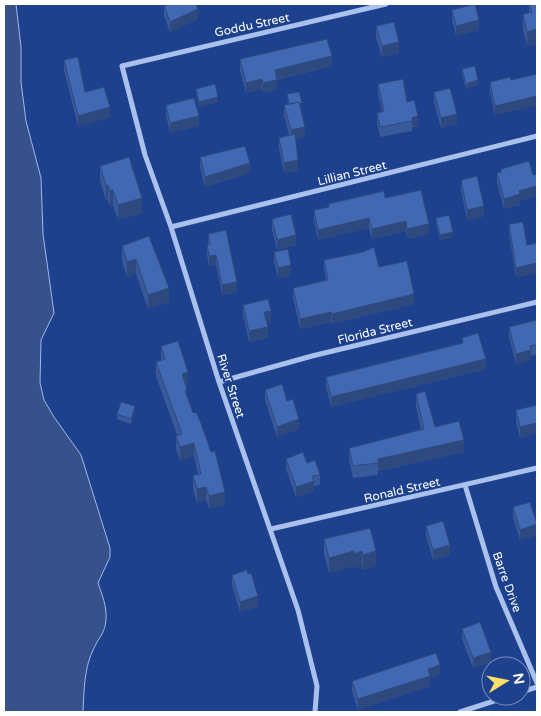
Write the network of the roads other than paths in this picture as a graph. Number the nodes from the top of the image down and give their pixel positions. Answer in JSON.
{"nodes":[{"id":1,"x":386,"y":4,"type":"edge"},
{"id":2,"x":122,"y":66,"type":"joint"},
{"id":3,"x":537,"y":136,"type":"edge"},
{"id":4,"x":171,"y":227,"type":"junction"},
{"id":5,"x":537,"y":302,"type":"edge"},
{"id":6,"x":219,"y":382,"type":"junction"},
{"id":7,"x":537,"y":468,"type":"edge"},
{"id":8,"x":465,"y":486,"type":"junction"},
{"id":9,"x":271,"y":529,"type":"junction"},
{"id":10,"x":537,"y":682,"type":"edge"},
{"id":11,"x":481,"y":705,"type":"edge"},
{"id":12,"x":315,"y":712,"type":"edge"},
{"id":13,"x":460,"y":712,"type":"edge"}],
"edges":[{"from":1,"to":2,"type":"street","name":"Goddu Street"},
{"from":2,"to":4,"type":"street","name":"River Street"},
{"from":3,"to":4,"type":"street","name":"Lillian Street"},
{"from":4,"to":6,"type":"street","name":"River Street"},
{"from":5,"to":6,"type":"street","name":"Florida Street"},
{"from":6,"to":9,"type":"street","name":"River Street"},
{"from":7,"to":8,"type":"street","name":"Ronald Street"},
{"from":8,"to":9,"type":"street","name":"Ronald Street"},
{"from":8,"to":10,"type":"street","name":"Barre Drive"},
{"from":9,"to":12,"type":"street","name":"River Street"},
{"from":11,"to":13,"type":"street"}]}
